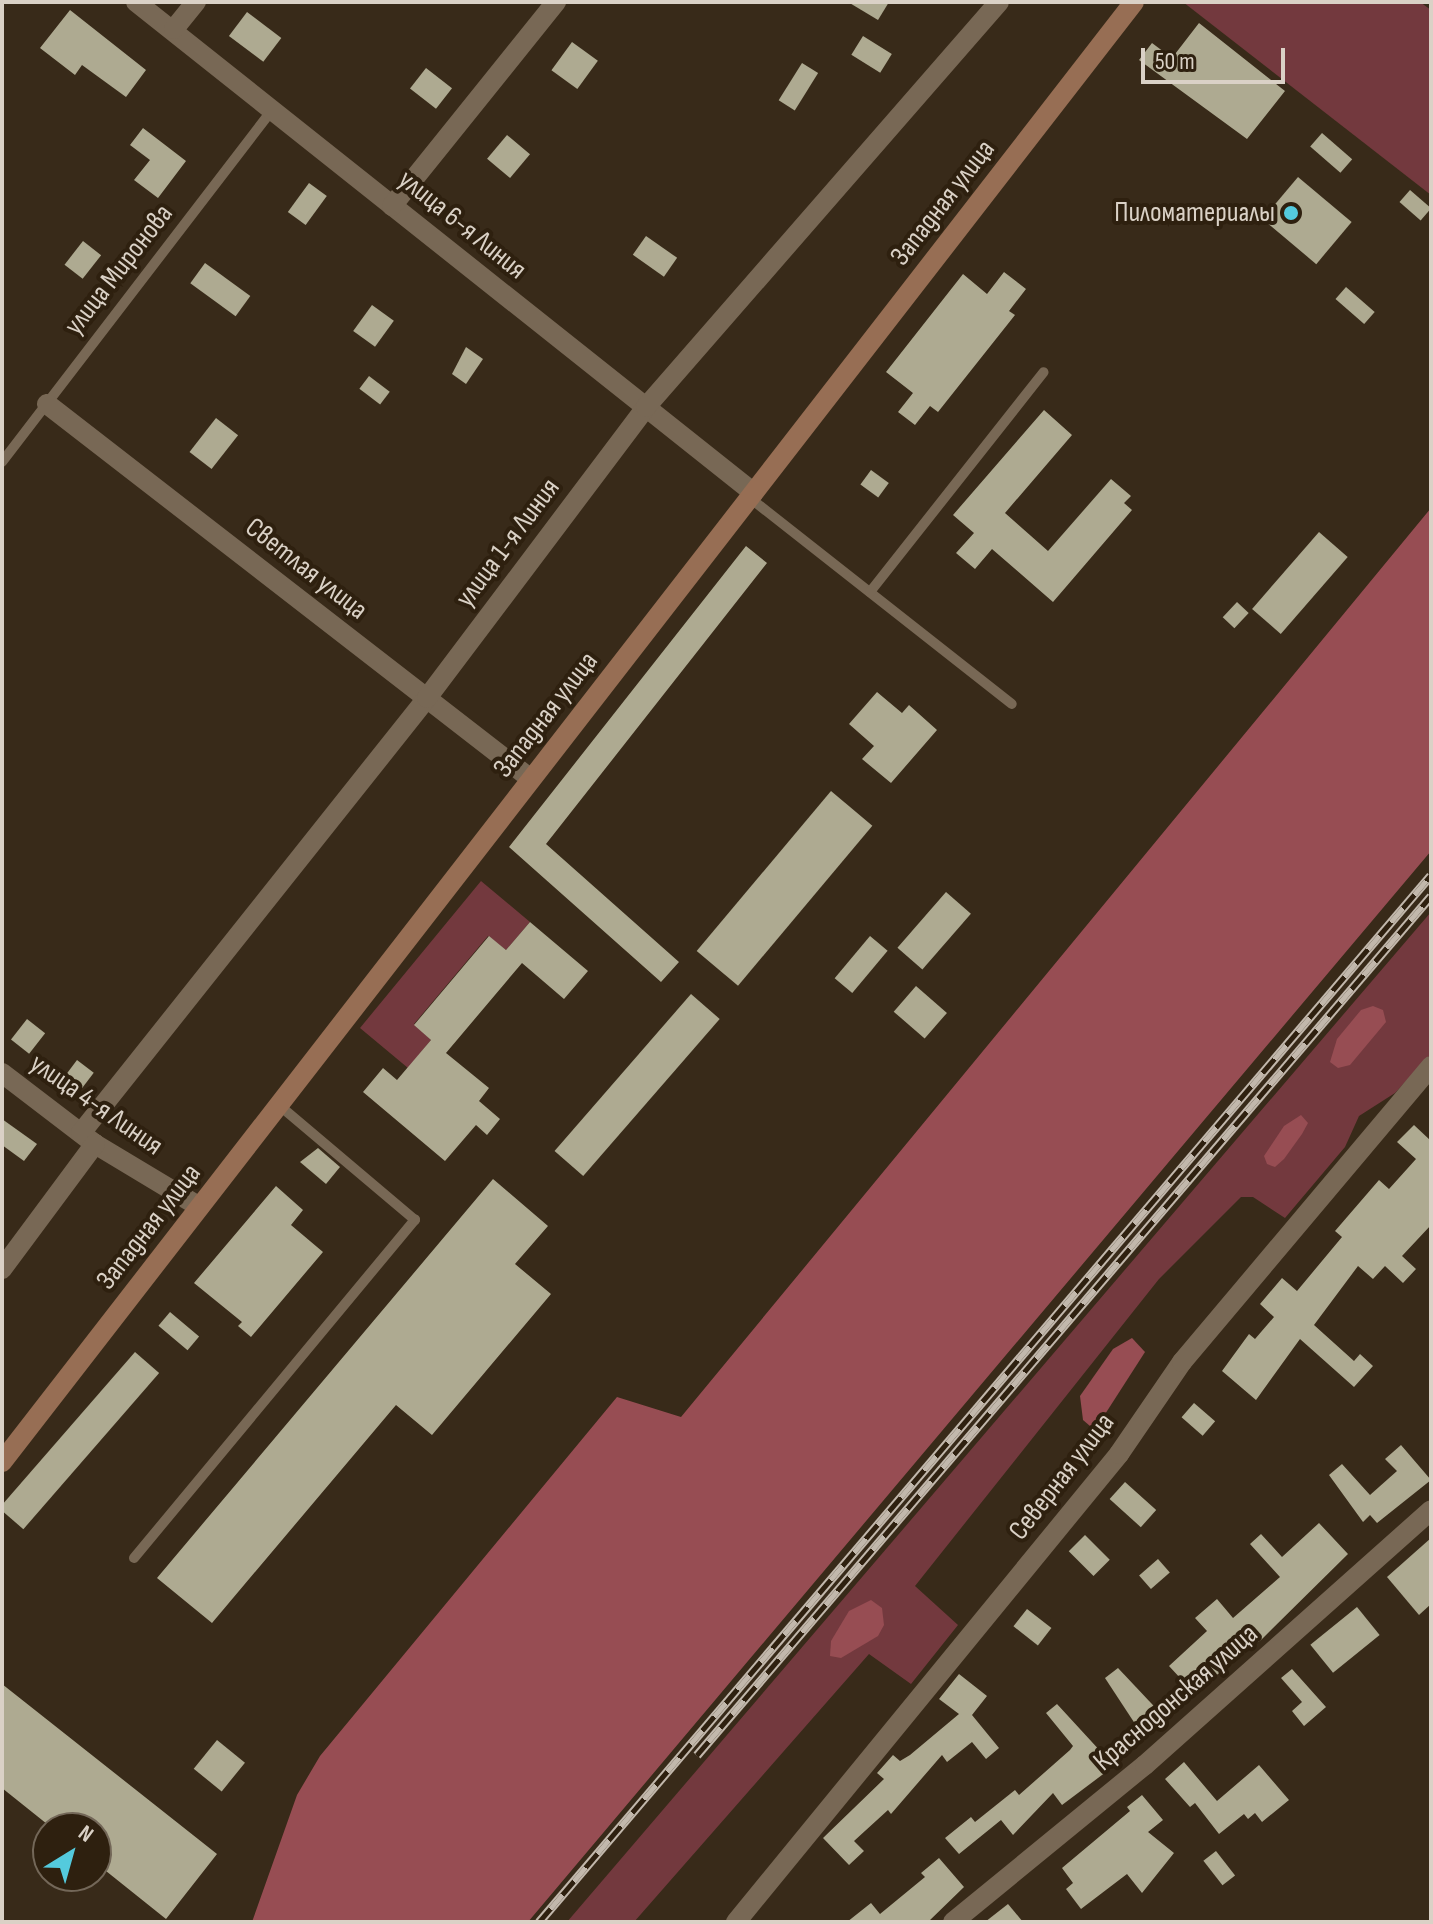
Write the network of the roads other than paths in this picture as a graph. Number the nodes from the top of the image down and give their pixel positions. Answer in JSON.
{"nodes":[{"id":1,"x":136,"y":2,"type":"edge"},
{"id":2,"x":196,"y":2,"type":"edge"},
{"id":3,"x":556,"y":2,"type":"edge"},
{"id":4,"x":999,"y":2,"type":"edge"},
{"id":5,"x":1134,"y":2,"type":"edge"},
{"id":6,"x":174,"y":29,"type":"junction"},
{"id":7,"x":275,"y":107,"type":"junction"},
{"id":8,"x":392,"y":206,"type":"junction"},
{"id":9,"x":1044,"y":372,"type":"dead end"},
{"id":10,"x":47,"y":404,"type":"junction"},
{"id":11,"x":646,"y":407,"type":"junction"},
{"id":12,"x":2,"y":462,"type":"edge"},
{"id":13,"x":752,"y":496,"type":"junction"},
{"id":14,"x":870,"y":592,"type":"junction"},
{"id":15,"x":427,"y":698,"type":"junction"},
{"id":16,"x":1012,"y":704,"type":"dead end"},
{"id":17,"x":531,"y":779,"type":"junction"},
{"id":18,"x":1431,"y":1066,"type":"edge"},
{"id":19,"x":2,"y":1073,"type":"edge"},
{"id":20,"x":279,"y":1105,"type":"junction"},
{"id":21,"x":88,"y":1138,"type":"junction"},
{"id":22,"x":200,"y":1207,"type":"junction"},
{"id":23,"x":2,"y":1269,"type":"edge"},
{"id":24,"x":2,"y":1462,"type":"edge"},
{"id":25,"x":1431,"y":1510,"type":"edge"},
{"id":26,"x":134,"y":1558,"type":"dead end"},
{"id":27,"x":736,"y":1922,"type":"edge"},
{"id":28,"x":953,"y":1922,"type":"edge"}],
"edges":[{"from":1,"to":6,"type":"street","name":"улица 6-я Линия"},
{"from":2,"to":6,"type":"street"},
{"from":3,"to":8,"type":"street"},
{"from":4,"to":11,"type":"street","name":"улица 1-я Линия"},
{"from":5,"to":13,"type":"street","name":"Западная улица"},
{"from":6,"to":7,"type":"street","name":"улица 6-я Линия"},
{"from":7,"to":8,"type":"street","name":"улица 6-я Линия"},
{"from":7,"to":10,"type":"lane","name":"улица Миронова"},
{"from":8,"to":11,"type":"street","name":"улица 6-я Линия"},
{"from":9,"to":14,"type":"lane"},
{"from":10,"to":12,"type":"lane","name":"улица Миронова"},
{"from":10,"to":15,"type":"street","name":"Светлая улица"},
{"from":11,"to":13,"type":"street","name":"улица 6-я Линия"},
{"from":11,"to":15,"type":"street","name":"улица 1-я Линия"},
{"from":13,"to":14,"type":"lane"},
{"from":13,"to":17,"type":"street","name":"Западная улица"},
{"from":14,"to":16,"type":"lane"},
{"from":15,"to":17,"type":"street","name":"Светлая улица"},
{"from":15,"to":21,"type":"street","name":"улица 1-я Линия"},
{"from":17,"to":20,"type":"street","name":"Западная улица"},
{"from":18,"to":27,"type":"street","name":"Северная улица"},
{"from":19,"to":21,"type":"street","name":"улица 4-я Линия"},
{"from":20,"to":22,"type":"street","name":"Западная улица"},
{"from":20,"to":26,"type":"lane"},
{"from":21,"to":22,"type":"street","name":"улица 4-я Линия"},
{"from":21,"to":23,"type":"street","name":"улица 1-я Линия"},
{"from":22,"to":24,"type":"street","name":"Западная улица"},
{"from":25,"to":28,"type":"street","name":"Краснодонская улица"}]}
